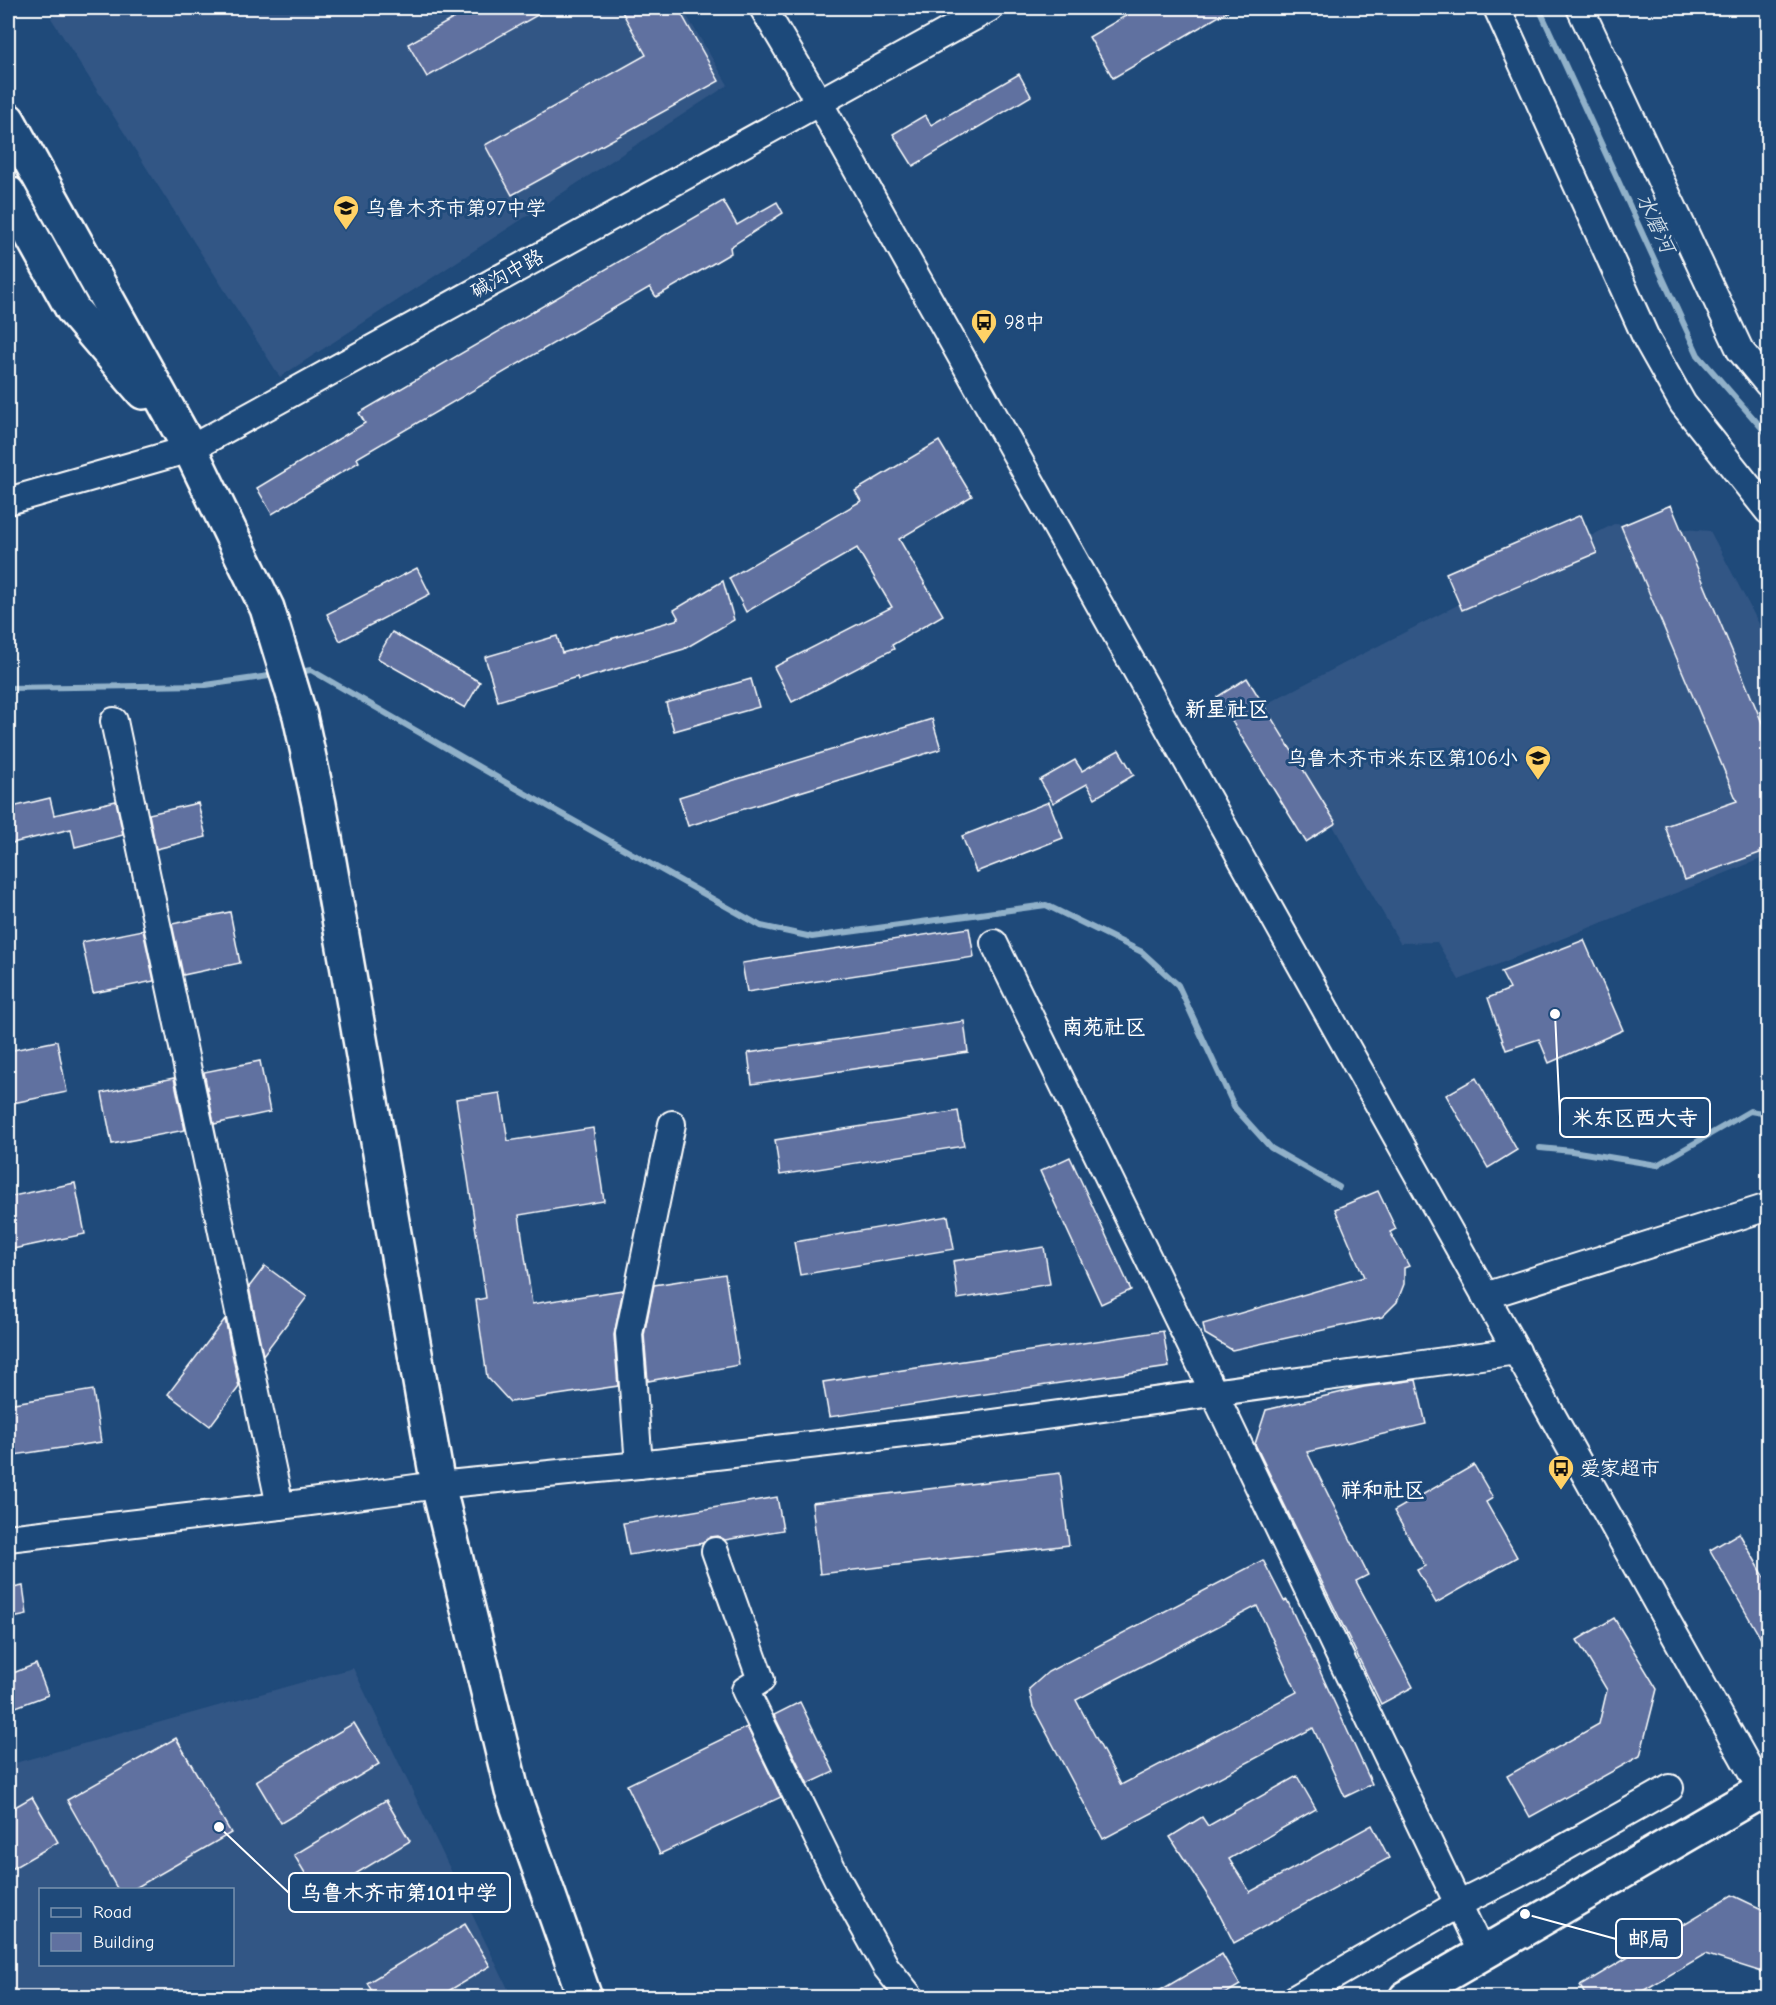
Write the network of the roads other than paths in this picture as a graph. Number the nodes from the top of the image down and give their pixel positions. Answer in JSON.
{"nodes":[{"id":1,"x":763,"y":8,"type":"edge"},
{"id":2,"x":990,"y":8,"type":"edge"},
{"id":3,"x":1497,"y":8,"type":"edge"},
{"id":4,"x":1580,"y":8,"type":"edge"},
{"id":5,"x":819,"y":102,"type":"junction"},
{"id":6,"x":8,"y":120,"type":"edge"},
{"id":7,"x":8,"y":193,"type":"edge"},
{"id":8,"x":1768,"y":384,"type":"edge"},
{"id":9,"x":190,"y":449,"type":"junction"},
{"id":10,"x":8,"y":501,"type":"edge"},
{"id":11,"x":1768,"y":512,"type":"edge"},
{"id":12,"x":114,"y":721,"type":"dead end"},
{"id":13,"x":994,"y":943,"type":"dead end"},
{"id":14,"x":672,"y":1124,"type":"dead end"},
{"id":15,"x":1768,"y":1207,"type":"edge"},
{"id":16,"x":1485,"y":1296,"type":"junction"},
{"id":17,"x":1517,"y":1351,"type":"junction"},
{"id":18,"x":1214,"y":1393,"type":"junction"},
{"id":19,"x":639,"y":1465,"type":"junction"},
{"id":20,"x":438,"y":1485,"type":"junction"},
{"id":21,"x":280,"y":1506,"type":"junction"},
{"id":22,"x":8,"y":1538,"type":"edge"},
{"id":23,"x":715,"y":1551,"type":"dead end"},
{"id":24,"x":1670,"y":1788,"type":"dead end"},
{"id":25,"x":1766,"y":1793,"type":"edge"},
{"id":26,"x":1458,"y":1904,"type":"junction"},
{"id":27,"x":1482,"y":1954,"type":"junction"},
{"id":28,"x":585,"y":1998,"type":"edge"},
{"id":29,"x":911,"y":1998,"type":"edge"},
{"id":30,"x":1296,"y":1998,"type":"edge"},
{"id":31,"x":1406,"y":1998,"type":"edge"}],
"edges":[{"from":1,"to":5,"type":"street"},
{"from":2,"to":5,"type":"street","name":"碱沟中路"},
{"from":3,"to":11,"type":"street"},
{"from":4,"to":8,"type":"street"},
{"from":5,"to":9,"type":"street","name":"碱沟中路"},
{"from":5,"to":16,"type":"street"},
{"from":6,"to":9,"type":"main road"},
{"from":7,"to":9,"type":"main road"},
{"from":9,"to":10,"type":"street","name":"碱沟中路"},
{"from":9,"to":20,"type":"main road"},
{"from":12,"to":21,"type":"street"},
{"from":13,"to":18,"type":"street"},
{"from":14,"to":19,"type":"street"},
{"from":15,"to":16,"type":"street"},
{"from":16,"to":17,"type":"street"},
{"from":17,"to":18,"type":"street"},
{"from":17,"to":25,"type":"street"},
{"from":18,"to":19,"type":"street"},
{"from":18,"to":26,"type":"street"},
{"from":19,"to":20,"type":"street"},
{"from":20,"to":21,"type":"street"},
{"from":20,"to":28,"type":"main road"},
{"from":21,"to":22,"type":"street"},
{"from":23,"to":29,"type":"street"},
{"from":24,"to":26,"type":"street"},
{"from":25,"to":27,"type":"main road"},
{"from":26,"to":27,"type":"street"},
{"from":26,"to":30,"type":"street"},
{"from":27,"to":31,"type":"main road"}]}
